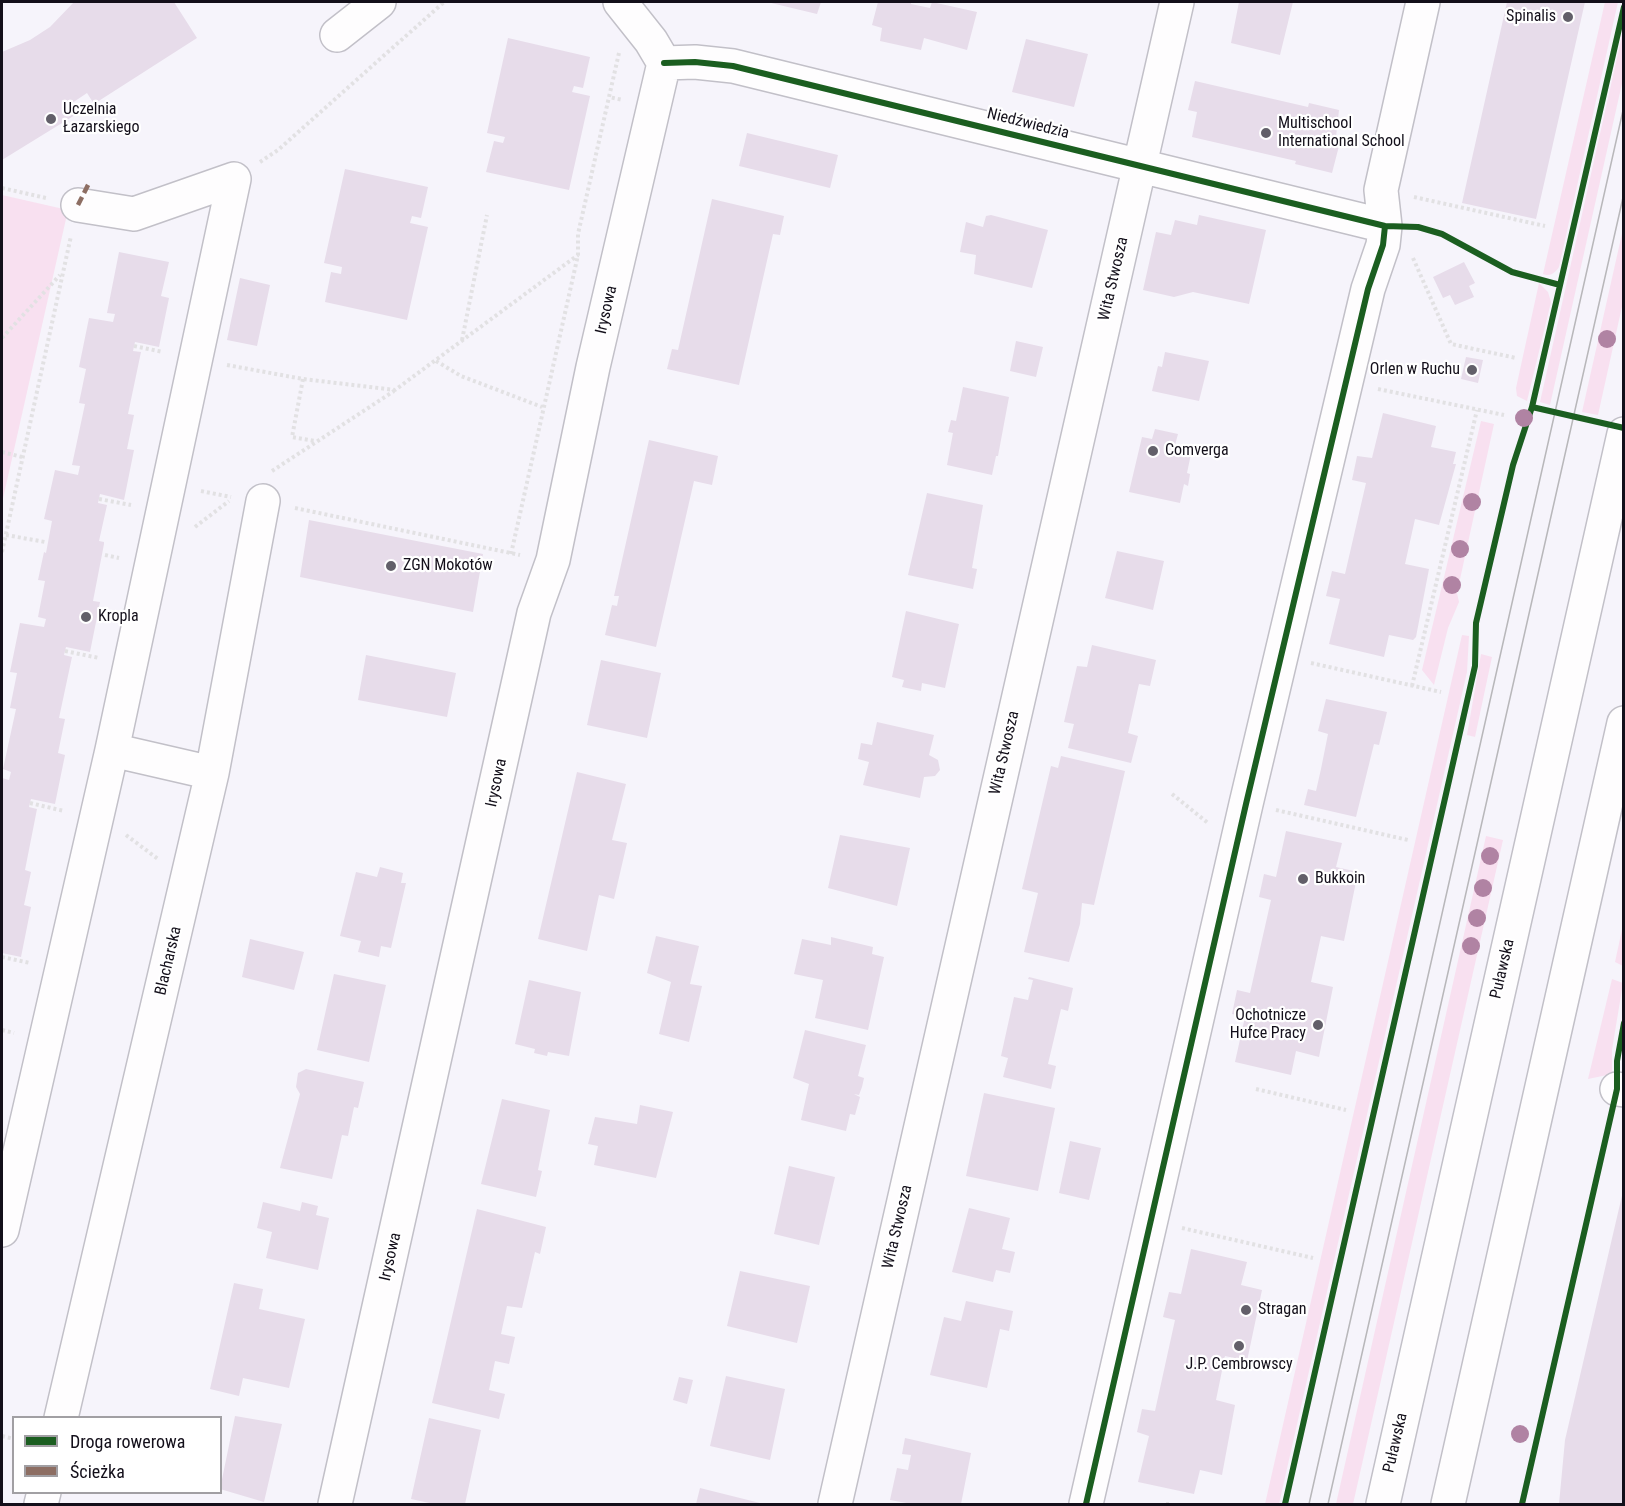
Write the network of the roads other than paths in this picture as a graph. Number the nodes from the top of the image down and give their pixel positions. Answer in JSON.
{"nodes":[{"id":1,"x":379,"y":2,"type":"edge"},
{"id":2,"x":620,"y":2,"type":"edge"},
{"id":3,"x":1177,"y":2,"type":"edge"},
{"id":4,"x":1423,"y":2,"type":"edge"},
{"id":5,"x":337,"y":35,"type":"dead end"},
{"id":6,"x":664,"y":63,"type":"junction"},
{"id":7,"x":1141,"y":166,"type":"junction"},
{"id":8,"x":78,"y":205,"type":"road end"},
{"id":9,"x":1396,"y":237,"type":"junction"},
{"id":10,"x":1623,"y":434,"type":"edge"},
{"id":11,"x":263,"y":501,"type":"road end"},
{"id":12,"x":1623,"y":723,"type":"edge"},
{"id":13,"x":112,"y":750,"type":"junction"},
{"id":14,"x":212,"y":773,"type":"junction"},
{"id":15,"x":2,"y":1230,"type":"edge"},
{"id":16,"x":61,"y":1416,"type":"edge"},
{"id":17,"x":335,"y":1504,"type":"edge"},
{"id":18,"x":835,"y":1504,"type":"edge"},
{"id":19,"x":1086,"y":1504,"type":"edge"},
{"id":20,"x":1383,"y":1504,"type":"edge"},
{"id":21,"x":1448,"y":1504,"type":"edge"}],
"edges":[{"from":1,"to":5,"type":"street"},
{"from":2,"to":6,"type":"street"},
{"from":3,"to":7,"type":"street","name":"Wita Stwosza"},
{"from":4,"to":9,"type":"street"},
{"from":6,"to":7,"type":"street","name":"Niedźwiedzia"},
{"from":6,"to":17,"type":"street","name":"Irysowa"},
{"from":7,"to":9,"type":"street","name":"Niedźwiedzia"},
{"from":7,"to":18,"type":"street","name":"Wita Stwosza"},
{"from":8,"to":13,"type":"street"},
{"from":9,"to":19,"type":"street"},
{"from":10,"to":20,"type":"street","name":"Puławska"},
{"from":11,"to":14,"type":"street","name":"Blacharska"},
{"from":12,"to":21,"type":"street"},
{"from":13,"to":14,"type":"street"},
{"from":13,"to":15,"type":"street"},
{"from":14,"to":16,"type":"street","name":"Blacharska"}]}
